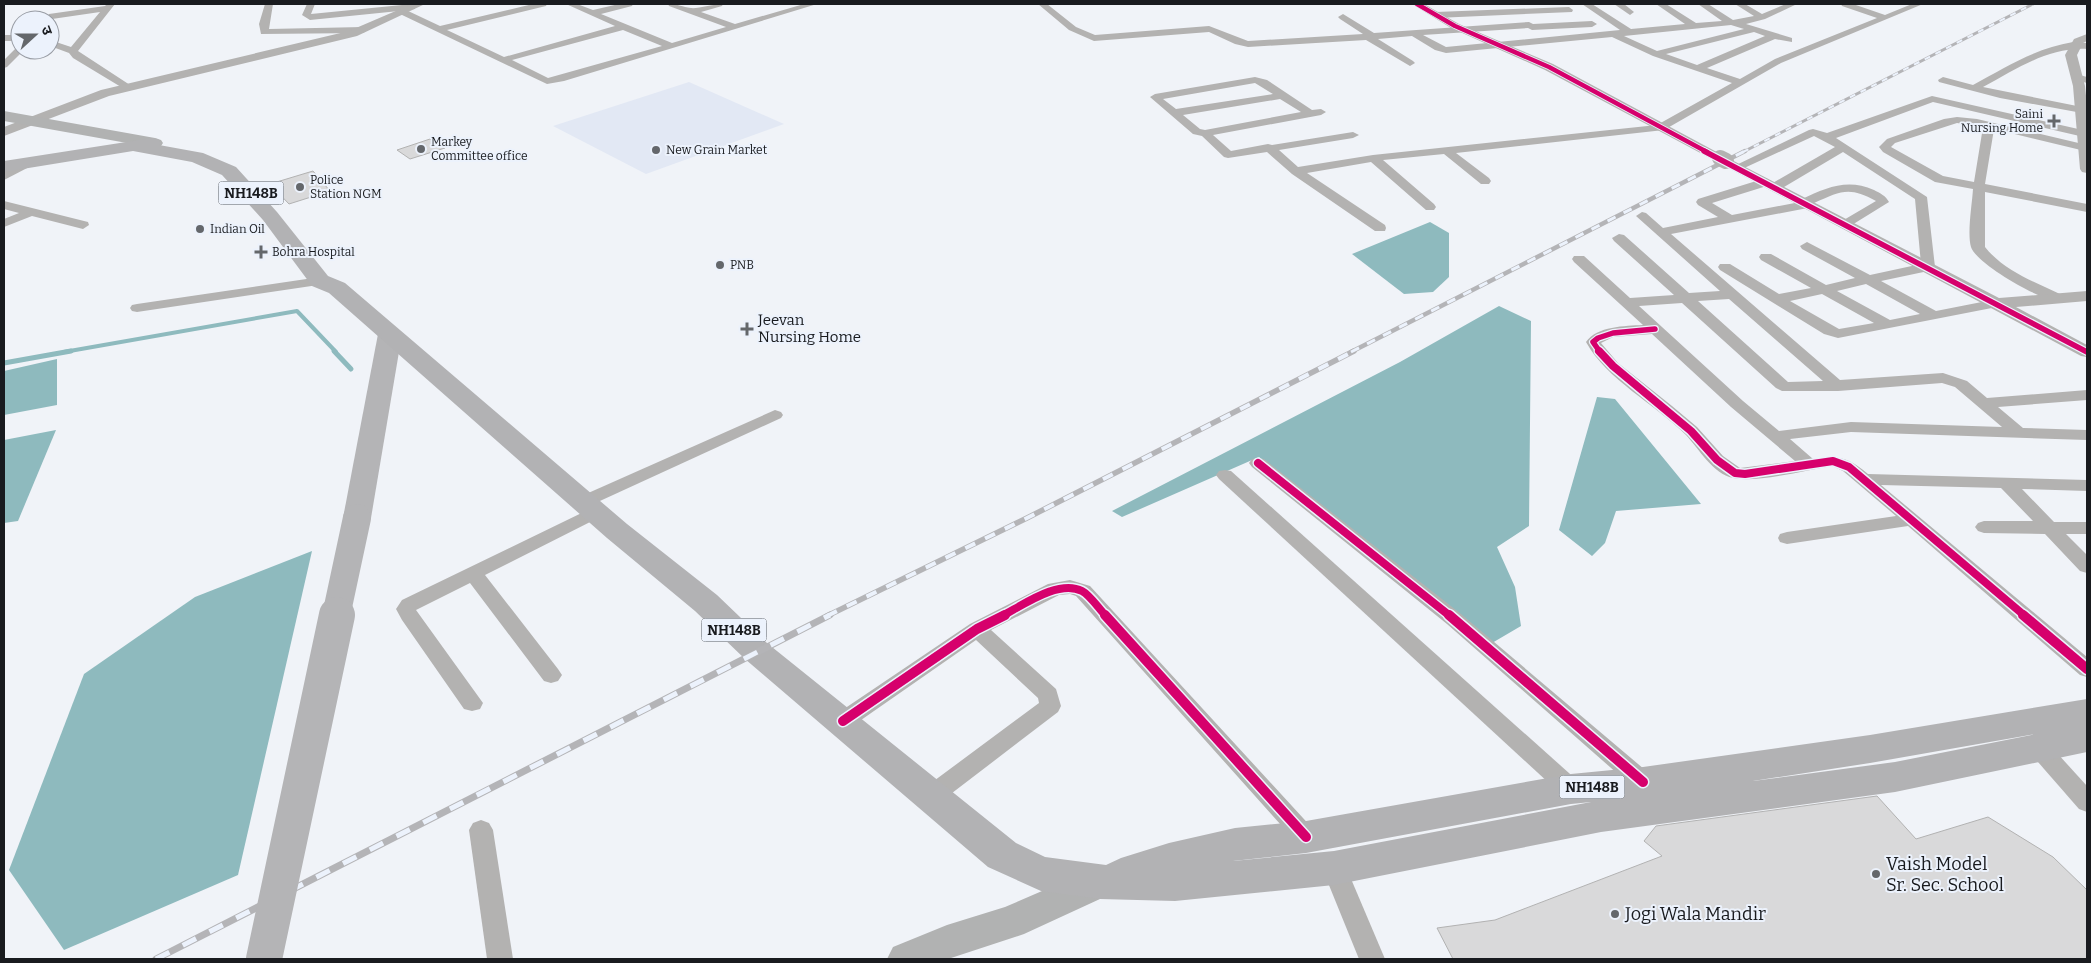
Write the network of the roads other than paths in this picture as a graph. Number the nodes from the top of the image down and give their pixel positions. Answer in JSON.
{"nodes":[{"id":1,"x":269,"y":4,"type":"edge"},
{"id":2,"x":311,"y":4,"type":"edge"},
{"id":3,"x":543,"y":4,"type":"edge"},
{"id":4,"x":570,"y":4,"type":"edge"},
{"id":5,"x":629,"y":4,"type":"edge"},
{"id":6,"x":672,"y":4,"type":"edge"},
{"id":7,"x":719,"y":4,"type":"edge"},
{"id":8,"x":813,"y":4,"type":"edge"},
{"id":9,"x":1042,"y":4,"type":"edge"},
{"id":10,"x":1417,"y":4,"type":"edge"},
{"id":11,"x":1499,"y":4,"type":"edge"},
{"id":12,"x":1586,"y":4,"type":"edge"},
{"id":13,"x":1618,"y":4,"type":"edge"},
{"id":14,"x":1660,"y":4,"type":"edge"},
{"id":15,"x":1702,"y":4,"type":"edge"},
{"id":16,"x":1739,"y":4,"type":"edge"},
{"id":17,"x":1767,"y":4,"type":"edge"},
{"id":18,"x":1793,"y":4,"type":"edge"},
{"id":19,"x":1845,"y":4,"type":"edge"},
{"id":20,"x":1920,"y":4,"type":"edge"},
{"id":21,"x":110,"y":6,"type":"edge"},
{"id":22,"x":412,"y":8,"type":"edge"},
{"id":23,"x":1569,"y":10,"type":"dead end"},
{"id":24,"x":1779,"y":11,"type":"junction"},
{"id":25,"x":692,"y":12,"type":"junction"},
{"id":26,"x":1511,"y":12,"type":"junction"},
{"id":27,"x":1630,"y":12,"type":"dead end"},
{"id":28,"x":593,"y":13,"type":"junction"},
{"id":29,"x":1436,"y":15,"type":"junction"},
{"id":30,"x":60,"y":16,"type":"edge"},
{"id":31,"x":322,"y":16,"type":"junction"},
{"id":32,"x":1344,"y":17,"type":"dead end"},
{"id":33,"x":1762,"y":17,"type":"junction"},
{"id":34,"x":1883,"y":17,"type":"junction"},
{"id":35,"x":1730,"y":22,"type":"junction"},
{"id":36,"x":1592,"y":24,"type":"dead end"},
{"id":37,"x":1693,"y":25,"type":"junction"},
{"id":38,"x":626,"y":26,"type":"junction"},
{"id":39,"x":1530,"y":26,"type":"junction"},
{"id":40,"x":734,"y":27,"type":"junction"},
{"id":41,"x":1460,"y":28,"type":"junction"},
{"id":42,"x":439,"y":29,"type":"junction"},
{"id":43,"x":1755,"y":29,"type":"junction"},
{"id":44,"x":363,"y":30,"type":"junction"},
{"id":45,"x":317,"y":32,"type":"junction"},
{"id":46,"x":1414,"y":33,"type":"junction"},
{"id":47,"x":1775,"y":35,"type":"junction"},
{"id":48,"x":1626,"y":36,"type":"junction"},
{"id":49,"x":1371,"y":37,"type":"junction"},
{"id":50,"x":1789,"y":40,"type":"dead end"},
{"id":51,"x":2085,"y":40,"type":"edge"},
{"id":52,"x":1551,"y":41,"type":"junction"},
{"id":53,"x":1500,"y":45,"type":"junction"},
{"id":54,"x":671,"y":46,"type":"junction"},
{"id":55,"x":60,"y":47,"type":"edge"},
{"id":56,"x":73,"y":52,"type":"junction"},
{"id":57,"x":1517,"y":52,"type":"junction"},
{"id":58,"x":1656,"y":54,"type":"junction"},
{"id":59,"x":502,"y":60,"type":"junction"},
{"id":60,"x":1410,"y":63,"type":"dead end"},
{"id":61,"x":1697,"y":69,"type":"junction"},
{"id":62,"x":2082,"y":79,"type":"edge"},
{"id":63,"x":1943,"y":80,"type":"dead end"},
{"id":64,"x":1740,"y":82,"type":"junction"},
{"id":65,"x":126,"y":88,"type":"junction"},
{"id":66,"x":1975,"y":88,"type":"junction"},
{"id":67,"x":2083,"y":93,"type":"edge"},
{"id":68,"x":1283,"y":96,"type":"junction"},
{"id":69,"x":2083,"y":109,"type":"edge"},
{"id":70,"x":1174,"y":113,"type":"junction"},
{"id":71,"x":4,"y":116,"type":"edge"},
{"id":72,"x":18,"y":123,"type":"edge"},
{"id":73,"x":1989,"y":125,"type":"junction"},
{"id":74,"x":1666,"y":131,"type":"junction"},
{"id":75,"x":4,"y":132,"type":"edge"},
{"id":76,"x":1205,"y":133,"type":"junction"},
{"id":77,"x":2084,"y":134,"type":"junction"},
{"id":78,"x":1353,"y":135,"type":"dead end"},
{"id":79,"x":1827,"y":137,"type":"junction"},
{"id":80,"x":155,"y":143,"type":"junction"},
{"id":81,"x":133,"y":146,"type":"junction"},
{"id":82,"x":1268,"y":147,"type":"junction"},
{"id":83,"x":1842,"y":148,"type":"junction"},
{"id":84,"x":1447,"y":151,"type":"junction"},
{"id":85,"x":2086,"y":152,"type":"edge"},
{"id":86,"x":211,"y":158,"type":"junction"},
{"id":87,"x":1373,"y":158,"type":"junction"},
{"id":88,"x":29,"y":163,"type":"junction"},
{"id":89,"x":4,"y":167,"type":"edge"},
{"id":90,"x":1738,"y":167,"type":"junction"},
{"id":91,"x":2087,"y":169,"type":"edge"},
{"id":92,"x":1296,"y":171,"type":"junction"},
{"id":93,"x":4,"y":176,"type":"edge"},
{"id":94,"x":1484,"y":181,"type":"dead end"},
{"id":95,"x":1771,"y":184,"type":"junction"},
{"id":96,"x":1980,"y":188,"type":"junction"},
{"id":97,"x":1807,"y":203,"type":"junction"},
{"id":98,"x":4,"y":205,"type":"edge"},
{"id":99,"x":1430,"y":207,"type":"dead end"},
{"id":100,"x":2087,"y":208,"type":"edge"},
{"id":101,"x":31,"y":212,"type":"junction"},
{"id":102,"x":1642,"y":216,"type":"dead end"},
{"id":103,"x":1730,"y":219,"type":"junction"},
{"id":104,"x":4,"y":223,"type":"edge"},
{"id":105,"x":1847,"y":224,"type":"junction"},
{"id":106,"x":83,"y":225,"type":"dead end"},
{"id":107,"x":1380,"y":228,"type":"dead end"},
{"id":108,"x":1661,"y":232,"type":"junction"},
{"id":109,"x":1620,"y":238,"type":"dead end"},
{"id":110,"x":1807,"y":246,"type":"dead end"},
{"id":111,"x":1766,"y":257,"type":"dead end"},
{"id":112,"x":1579,"y":260,"type":"dead end"},
{"id":113,"x":1725,"y":267,"type":"dead end"},
{"id":114,"x":1928,"y":267,"type":"junction"},
{"id":115,"x":1869,"y":280,"type":"junction"},
{"id":116,"x":328,"y":284,"type":"junction"},
{"id":117,"x":1824,"y":290,"type":"junction"},
{"id":118,"x":1733,"y":294,"type":"junction"},
{"id":119,"x":2087,"y":296,"type":"edge"},
{"id":120,"x":1686,"y":298,"type":"junction"},
{"id":121,"x":2057,"y":298,"type":"junction"},
{"id":122,"x":1778,"y":299,"type":"junction"},
{"id":123,"x":1626,"y":303,"type":"junction"},
{"id":124,"x":1997,"y":303,"type":"junction"},
{"id":125,"x":137,"y":308,"type":"dead end"},
{"id":126,"x":1934,"y":316,"type":"junction"},
{"id":127,"x":1888,"y":325,"type":"junction"},
{"id":128,"x":1655,"y":329,"type":"junction"},
{"id":129,"x":390,"y":334,"type":"junction"},
{"id":130,"x":2087,"y":352,"type":"edge"},
{"id":131,"x":1838,"y":386,"type":"junction"},
{"id":132,"x":2087,"y":395,"type":"edge"},
{"id":133,"x":1983,"y":403,"type":"junction"},
{"id":134,"x":776,"y":415,"type":"dead end"},
{"id":135,"x":2019,"y":433,"type":"junction"},
{"id":136,"x":2087,"y":435,"type":"edge"},
{"id":137,"x":1775,"y":436,"type":"junction"},
{"id":138,"x":1258,"y":463,"type":"dead end"},
{"id":139,"x":1810,"y":465,"type":"junction"},
{"id":140,"x":1225,"y":475,"type":"dead end"},
{"id":141,"x":1863,"y":479,"type":"junction"},
{"id":142,"x":2006,"y":483,"type":"junction"},
{"id":143,"x":2087,"y":485,"type":"edge"},
{"id":144,"x":589,"y":507,"type":"junction"},
{"id":145,"x":1911,"y":520,"type":"junction"},
{"id":146,"x":1984,"y":526,"type":"dead end"},
{"id":147,"x":2049,"y":527,"type":"junction"},
{"id":148,"x":2087,"y":528,"type":"edge"},
{"id":149,"x":1788,"y":538,"type":"dead end"},
{"id":150,"x":2087,"y":566,"type":"edge"},
{"id":151,"x":473,"y":573,"type":"junction"},
{"id":152,"x":977,"y":629,"type":"junction"},
{"id":153,"x":2087,"y":669,"type":"edge"},
{"id":154,"x":551,"y":675,"type":"dead end"},
{"id":155,"x":472,"y":703,"type":"dead end"},
{"id":156,"x":2087,"y":712,"type":"edge"},
{"id":157,"x":843,"y":721,"type":"junction"},
{"id":158,"x":2087,"y":738,"type":"edge"},
{"id":159,"x":2039,"y":748,"type":"junction"},
{"id":160,"x":1643,"y":782,"type":"junction"},
{"id":161,"x":1571,"y":789,"type":"junction"},
{"id":162,"x":931,"y":796,"type":"junction"},
{"id":163,"x":2087,"y":802,"type":"edge"},
{"id":164,"x":481,"y":830,"type":"dead end"},
{"id":165,"x":1306,"y":837,"type":"junction"},
{"id":166,"x":1334,"y":868,"type":"junction"},
{"id":167,"x":1100,"y":882,"type":"junction"},
{"id":168,"x":264,"y":959,"type":"edge"},
{"id":169,"x":500,"y":959,"type":"edge"},
{"id":170,"x":906,"y":959,"type":"edge"},
{"id":171,"x":1372,"y":959,"type":"edge"}],
"edges":[{"from":1,"to":45,"type":"street"},
{"from":2,"to":31,"type":"street"},
{"from":3,"to":42,"type":"street"},
{"from":4,"to":28,"type":"street"},
{"from":5,"to":28,"type":"street"},
{"from":6,"to":25,"type":"street"},
{"from":7,"to":25,"type":"street"},
{"from":8,"to":40,"type":"street"},
{"from":9,"to":49,"type":"street"},
{"from":10,"to":29,"type":"street"},
{"from":11,"to":26,"type":"street"},
{"from":12,"to":48,"type":"street"},
{"from":13,"to":27,"type":"street"},
{"from":14,"to":37,"type":"street"},
{"from":15,"to":35,"type":"street"},
{"from":16,"to":33,"type":"street"},
{"from":17,"to":24,"type":"street"},
{"from":18,"to":24,"type":"street"},
{"from":19,"to":34,"type":"street"},
{"from":20,"to":34,"type":"street"},
{"from":21,"to":30,"type":"street"},
{"from":21,"to":56,"type":"street"},
{"from":22,"to":31,"type":"street"},
{"from":22,"to":42,"type":"street"},
{"from":22,"to":44,"type":"street"},
{"from":23,"to":26,"type":"street"},
{"from":24,"to":33,"type":"street"},
{"from":25,"to":40,"type":"street"},
{"from":26,"to":29,"type":"street"},
{"from":26,"to":39,"type":"street"},
{"from":28,"to":38,"type":"street"},
{"from":29,"to":41,"type":"street"},
{"from":31,"to":45,"type":"street"},
{"from":32,"to":49,"type":"street"},
{"from":33,"to":35,"type":"street"},
{"from":34,"to":64,"type":"street"},
{"from":35,"to":37,"type":"street"},
{"from":35,"to":43,"type":"street"},
{"from":36,"to":39,"type":"street"},
{"from":37,"to":48,"type":"street"},
{"from":38,"to":54,"type":"street"},
{"from":38,"to":59,"type":"street"},
{"from":39,"to":41,"type":"street"},
{"from":39,"to":52,"type":"street"},
{"from":40,"to":54,"type":"street"},
{"from":41,"to":46,"type":"street"},
{"from":41,"to":53,"type":"street"},
{"from":42,"to":59,"type":"street"},
{"from":43,"to":47,"type":"street"},
{"from":43,"to":58,"type":"street"},
{"from":44,"to":45,"type":"street"},
{"from":44,"to":65,"type":"street"},
{"from":46,"to":49,"type":"street"},
{"from":46,"to":53,"type":"street"},
{"from":47,"to":50,"type":"street"},
{"from":47,"to":61,"type":"street"},
{"from":48,"to":52,"type":"street"},
{"from":48,"to":57,"type":"street"},
{"from":48,"to":58,"type":"street"},
{"from":49,"to":60,"type":"street"},
{"from":51,"to":62,"type":"street"},
{"from":51,"to":66,"type":"street"},
{"from":52,"to":53,"type":"street"},
{"from":53,"to":57,"type":"street"},
{"from":54,"to":59,"type":"street"},
{"from":55,"to":56,"type":"street"},
{"from":56,"to":65,"type":"street"},
{"from":57,"to":74,"type":"street"},
{"from":58,"to":61,"type":"street"},
{"from":61,"to":64,"type":"street"},
{"from":62,"to":67,"type":"street"},
{"from":63,"to":66,"type":"street"},
{"from":64,"to":74,"type":"street"},
{"from":65,"to":72,"type":"street"},
{"from":66,"to":69,"type":"street"},
{"from":67,"to":69,"type":"street"},
{"from":68,"to":70,"type":"street"},
{"from":68,"to":70,"type":"street"},
{"from":68,"to":76,"type":"street"},
{"from":69,"to":77,"type":"street"},
{"from":70,"to":76,"type":"street"},
{"from":71,"to":72,"type":"main road"},
{"from":72,"to":75,"type":"street"},
{"from":72,"to":80,"type":"main road"},
{"from":72,"to":81,"type":"main road"},
{"from":73,"to":85,"type":"street"},
{"from":73,"to":96,"type":"street"},
{"from":73,"to":96,"type":"street"},
{"from":74,"to":84,"type":"street"},
{"from":74,"to":90,"type":"street","bridge":true},
{"from":76,"to":82,"type":"street"},
{"from":77,"to":79,"type":"street"},
{"from":77,"to":85,"type":"street"},
{"from":78,"to":82,"type":"street"},
{"from":79,"to":83,"type":"street"},
{"from":79,"to":90,"type":"street"},
{"from":80,"to":81,"type":"highway","number":"NH148B"},
{"from":80,"to":86,"type":"highway","number":"NH148B"},
{"from":81,"to":86,"type":"highway","number":"NH148B"},
{"from":81,"to":88,"type":"highway","number":"NH148B"},
{"from":82,"to":92,"type":"street"},
{"from":83,"to":95,"type":"street"},
{"from":83,"to":114,"type":"street"},
{"from":84,"to":87,"type":"street"},
{"from":84,"to":94,"type":"street"},
{"from":85,"to":91,"type":"street"},
{"from":86,"to":116,"type":"highway","number":"NH148B"},
{"from":87,"to":92,"type":"street"},
{"from":87,"to":99,"type":"street"},
{"from":88,"to":89,"type":"highway","number":"NH148B"},
{"from":88,"to":93,"type":"street"},
{"from":90,"to":95,"type":"street"},
{"from":92,"to":107,"type":"street"},
{"from":95,"to":97,"type":"street"},
{"from":95,"to":103,"type":"street"},
{"from":96,"to":100,"type":"street"},
{"from":96,"to":121,"type":"street"},
{"from":97,"to":103,"type":"street"},
{"from":97,"to":105,"type":"street"},
{"from":97,"to":105,"type":"street"},
{"from":98,"to":101,"type":"street"},
{"from":101,"to":104,"type":"street"},
{"from":101,"to":106,"type":"street"},
{"from":102,"to":108,"type":"street"},
{"from":103,"to":108,"type":"street"},
{"from":105,"to":114,"type":"street"},
{"from":108,"to":118,"type":"street"},
{"from":109,"to":120,"type":"street"},
{"from":110,"to":115,"type":"street"},
{"from":111,"to":117,"type":"street"},
{"from":112,"to":123,"type":"street"},
{"from":113,"to":122,"type":"street"},
{"from":114,"to":115,"type":"street"},
{"from":114,"to":124,"type":"street"},
{"from":115,"to":117,"type":"street"},
{"from":115,"to":126,"type":"street"},
{"from":116,"to":125,"type":"street"},
{"from":116,"to":129,"type":"highway","number":"NH148B"},
{"from":117,"to":122,"type":"street"},
{"from":117,"to":127,"type":"street"},
{"from":118,"to":120,"type":"street"},
{"from":118,"to":131,"type":"street"},
{"from":119,"to":121,"type":"street"},
{"from":120,"to":123,"type":"street"},
{"from":120,"to":131,"type":"street"},
{"from":121,"to":124,"type":"street"},
{"from":122,"to":127,"type":"street"},
{"from":123,"to":128,"type":"street"},
{"from":124,"to":126,"type":"street"},
{"from":124,"to":130,"type":"street"},
{"from":126,"to":127,"type":"street"},
{"from":128,"to":137,"type":"street"},
{"from":128,"to":139,"type":"street"},
{"from":129,"to":144,"type":"highway","number":"NH148B"},
{"from":129,"to":168,"type":"main road","bridge":true},
{"from":131,"to":133,"type":"street"},
{"from":132,"to":133,"type":"street"},
{"from":133,"to":135,"type":"street"},
{"from":134,"to":144,"type":"street"},
{"from":135,"to":136,"type":"street"},
{"from":135,"to":137,"type":"street"},
{"from":137,"to":139,"type":"street"},
{"from":138,"to":160,"type":"street"},
{"from":139,"to":141,"type":"street"},
{"from":140,"to":161,"type":"street"},
{"from":141,"to":142,"type":"street"},
{"from":141,"to":145,"type":"street"},
{"from":142,"to":143,"type":"street"},
{"from":142,"to":147,"type":"street"},
{"from":144,"to":151,"type":"street"},
{"from":144,"to":157,"type":"highway","number":"NH148B"},
{"from":145,"to":149,"type":"street"},
{"from":145,"to":153,"type":"street"},
{"from":146,"to":147,"type":"street"},
{"from":147,"to":148,"type":"street"},
{"from":147,"to":150,"type":"street"},
{"from":151,"to":154,"type":"street"},
{"from":151,"to":155,"type":"street"},
{"from":152,"to":157,"type":"street"},
{"from":152,"to":162,"type":"street"},
{"from":152,"to":165,"type":"street"},
{"from":156,"to":160,"type":"highway","number":"NH148B"},
{"from":157,"to":162,"type":"highway","number":"NH148B"},
{"from":158,"to":159,"type":"highway","number":"NH148B"},
{"from":159,"to":163,"type":"street"},
{"from":159,"to":166,"type":"highway","number":"NH148B"},
{"from":160,"to":161,"type":"highway","number":"NH148B"},
{"from":161,"to":165,"type":"highway","number":"NH148B"},
{"from":162,"to":167,"type":"highway","number":"NH148B"},
{"from":164,"to":169,"type":"street"},
{"from":165,"to":167,"type":"highway","number":"NH148B"},
{"from":166,"to":167,"type":"highway","number":"NH148B"},
{"from":166,"to":171,"type":"street"},
{"from":167,"to":170,"type":"main road"}]}
